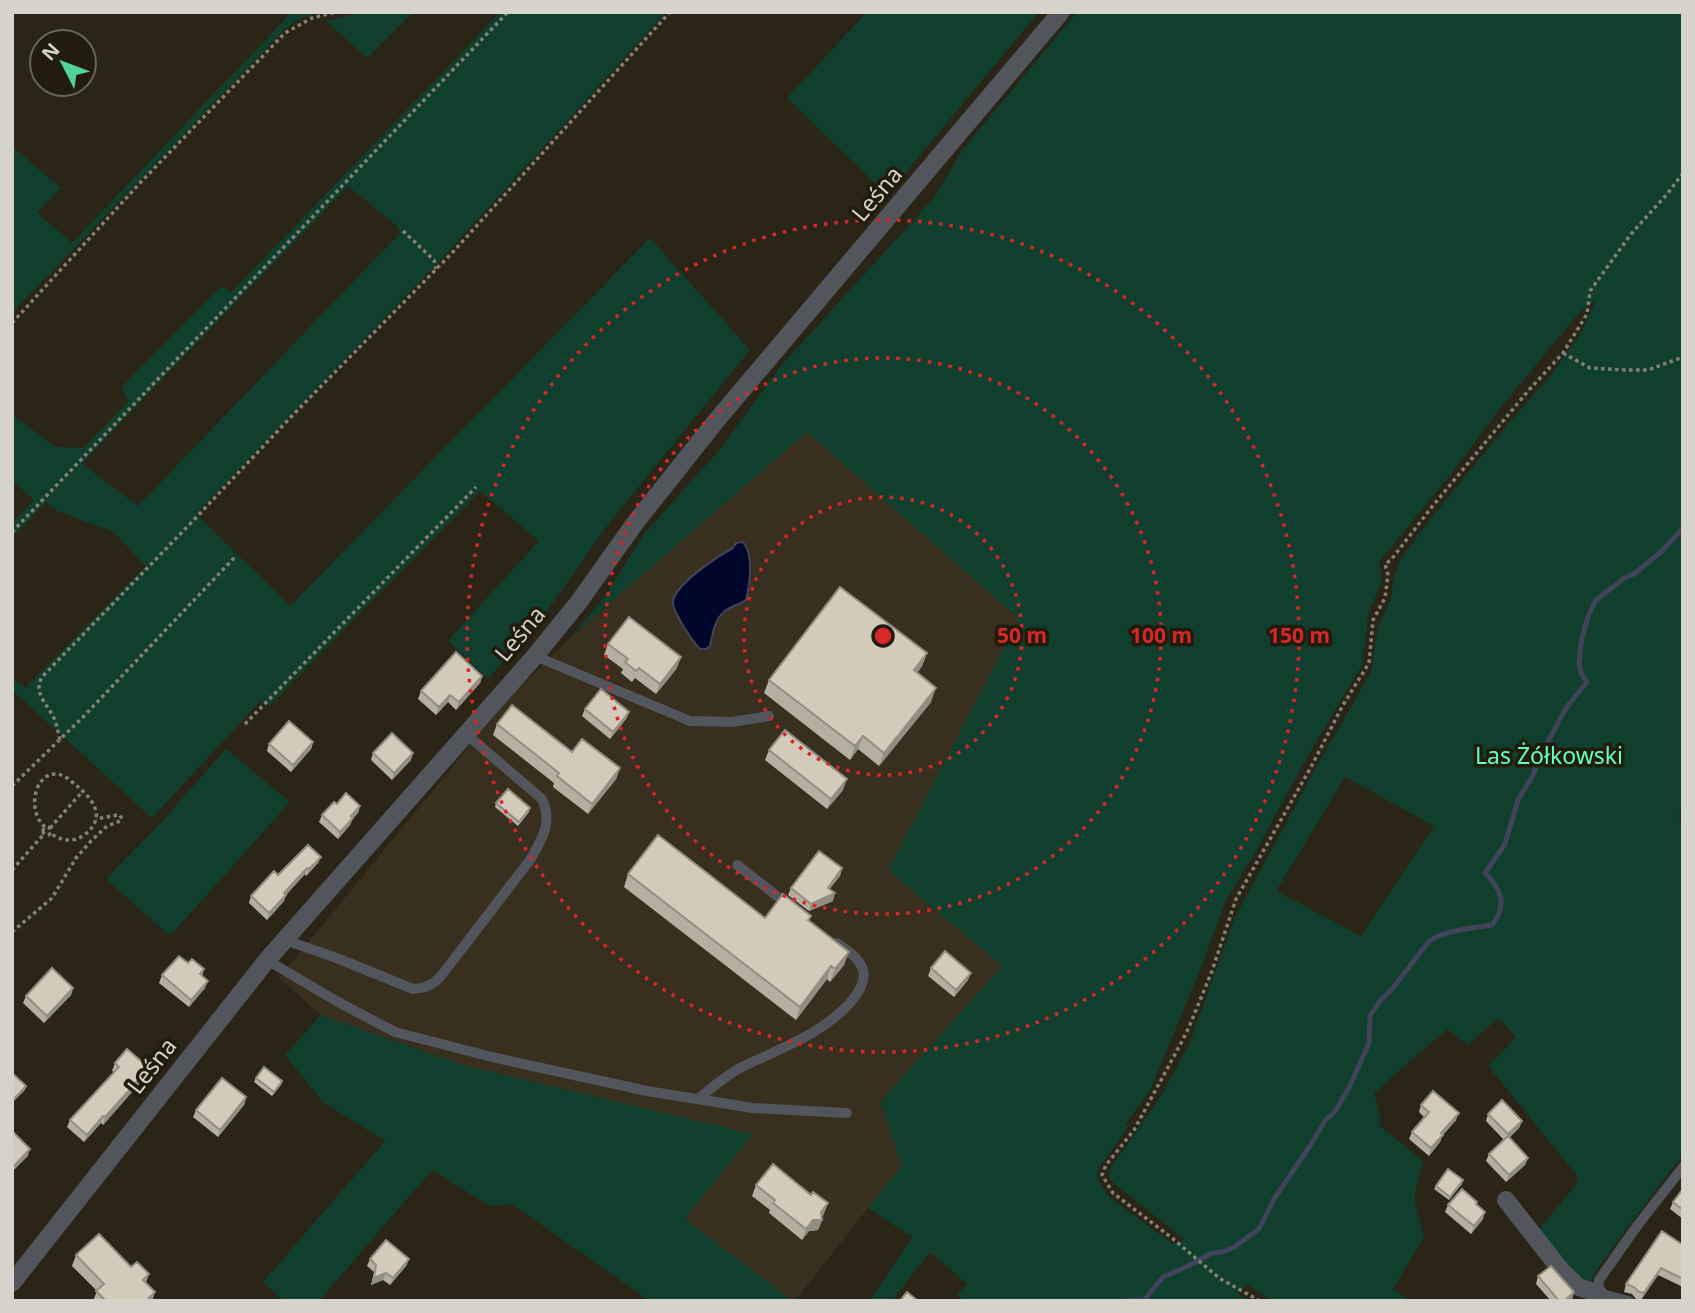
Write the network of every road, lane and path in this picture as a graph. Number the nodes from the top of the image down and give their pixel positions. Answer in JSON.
{"nodes":[{"id":1,"x":336,"y":12,"type":"edge"},
{"id":2,"x":508,"y":12,"type":"edge"},
{"id":3,"x":670,"y":12,"type":"edge"},
{"id":4,"x":1061,"y":12,"type":"edge"},
{"id":5,"x":1683,"y":173,"type":"edge"},
{"id":6,"x":403,"y":232,"type":"dead end"},
{"id":7,"x":436,"y":269,"type":"junction"},
{"id":8,"x":12,"y":323,"type":"edge"},
{"id":9,"x":1563,"y":353,"type":"junction"},
{"id":10,"x":1683,"y":357,"type":"edge"},
{"id":11,"x":476,"y":486,"type":"dead end"},
{"id":12,"x":12,"y":532,"type":"edge"},
{"id":13,"x":235,"y":557,"type":"dead end"},
{"id":14,"x":535,"y":656,"type":"junction"},
{"id":15,"x":769,"y":716,"type":"dead end"},
{"id":16,"x":246,"y":724,"type":"dead end"},
{"id":17,"x":466,"y":734,"type":"junction"},
{"id":18,"x":60,"y":740,"type":"junction"},
{"id":19,"x":12,"y":786,"type":"edge"},
{"id":20,"x":83,"y":791,"type":"junction"},
{"id":21,"x":113,"y":817,"type":"junction"},
{"id":22,"x":96,"y":819,"type":"junction"},
{"id":23,"x":115,"y":823,"type":"junction"},
{"id":24,"x":48,"y":829,"type":"junction"},
{"id":25,"x":90,"y":830,"type":"junction"},
{"id":26,"x":97,"y":835,"type":"junction"},
{"id":27,"x":737,"y":864,"type":"dead end"},
{"id":28,"x":12,"y":870,"type":"edge"},
{"id":29,"x":798,"y":913,"type":"edge"},
{"id":30,"x":13,"y":930,"type":"edge"},
{"id":31,"x":829,"y":937,"type":"edge"},
{"id":32,"x":285,"y":940,"type":"junction"},
{"id":33,"x":267,"y":960,"type":"junction"},
{"id":34,"x":698,"y":1099,"type":"junction"},
{"id":35,"x":847,"y":1113,"type":"dead end"},
{"id":36,"x":1683,"y":1167,"type":"edge"},
{"id":37,"x":1506,"y":1199,"type":"dead end"},
{"id":38,"x":12,"y":1283,"type":"edge"},
{"id":39,"x":1598,"y":1293,"type":"junction"},
{"id":40,"x":1260,"y":1301,"type":"edge"},
{"id":41,"x":1629,"y":1301,"type":"edge"}],
"edges":[{"from":1,"to":8,"type":"path"},
{"from":2,"to":12,"type":"path"},
{"from":3,"to":7,"type":"path"},
{"from":4,"to":14,"type":"street","name":"Leśna"},
{"from":5,"to":9,"type":"path"},
{"from":6,"to":7,"type":"path"},
{"from":7,"to":18,"type":"path"},
{"from":9,"to":10,"type":"path"},
{"from":9,"to":40,"type":"path"},
{"from":11,"to":16,"type":"path"},
{"from":13,"to":18,"type":"path"},
{"from":14,"to":15,"type":"lane"},
{"from":14,"to":17,"type":"street","name":"Leśna"},
{"from":17,"to":32,"type":"street","name":"Leśna"},
{"from":17,"to":32,"type":"lane"},
{"from":18,"to":19,"type":"path"},
{"from":20,"to":22,"type":"path"},
{"from":20,"to":24,"type":"path"},
{"from":20,"to":24,"type":"path"},
{"from":21,"to":22,"type":"path"},
{"from":21,"to":23,"type":"path"},
{"from":21,"to":23,"type":"path"},
{"from":22,"to":25,"type":"path"},
{"from":23,"to":26,"type":"path"},
{"from":24,"to":25,"type":"path"},
{"from":24,"to":28,"type":"path"},
{"from":25,"to":26,"type":"path"},
{"from":26,"to":30,"type":"path"},
{"from":27,"to":29,"type":"lane"},
{"from":31,"to":34,"type":"lane"},
{"from":32,"to":33,"type":"street","name":"Leśna"},
{"from":33,"to":34,"type":"lane"},
{"from":33,"to":38,"type":"street","name":"Leśna"},
{"from":34,"to":35,"type":"lane"},
{"from":36,"to":39,"type":"lane"},
{"from":37,"to":39,"type":"street"},
{"from":39,"to":41,"type":"lane"}]}
